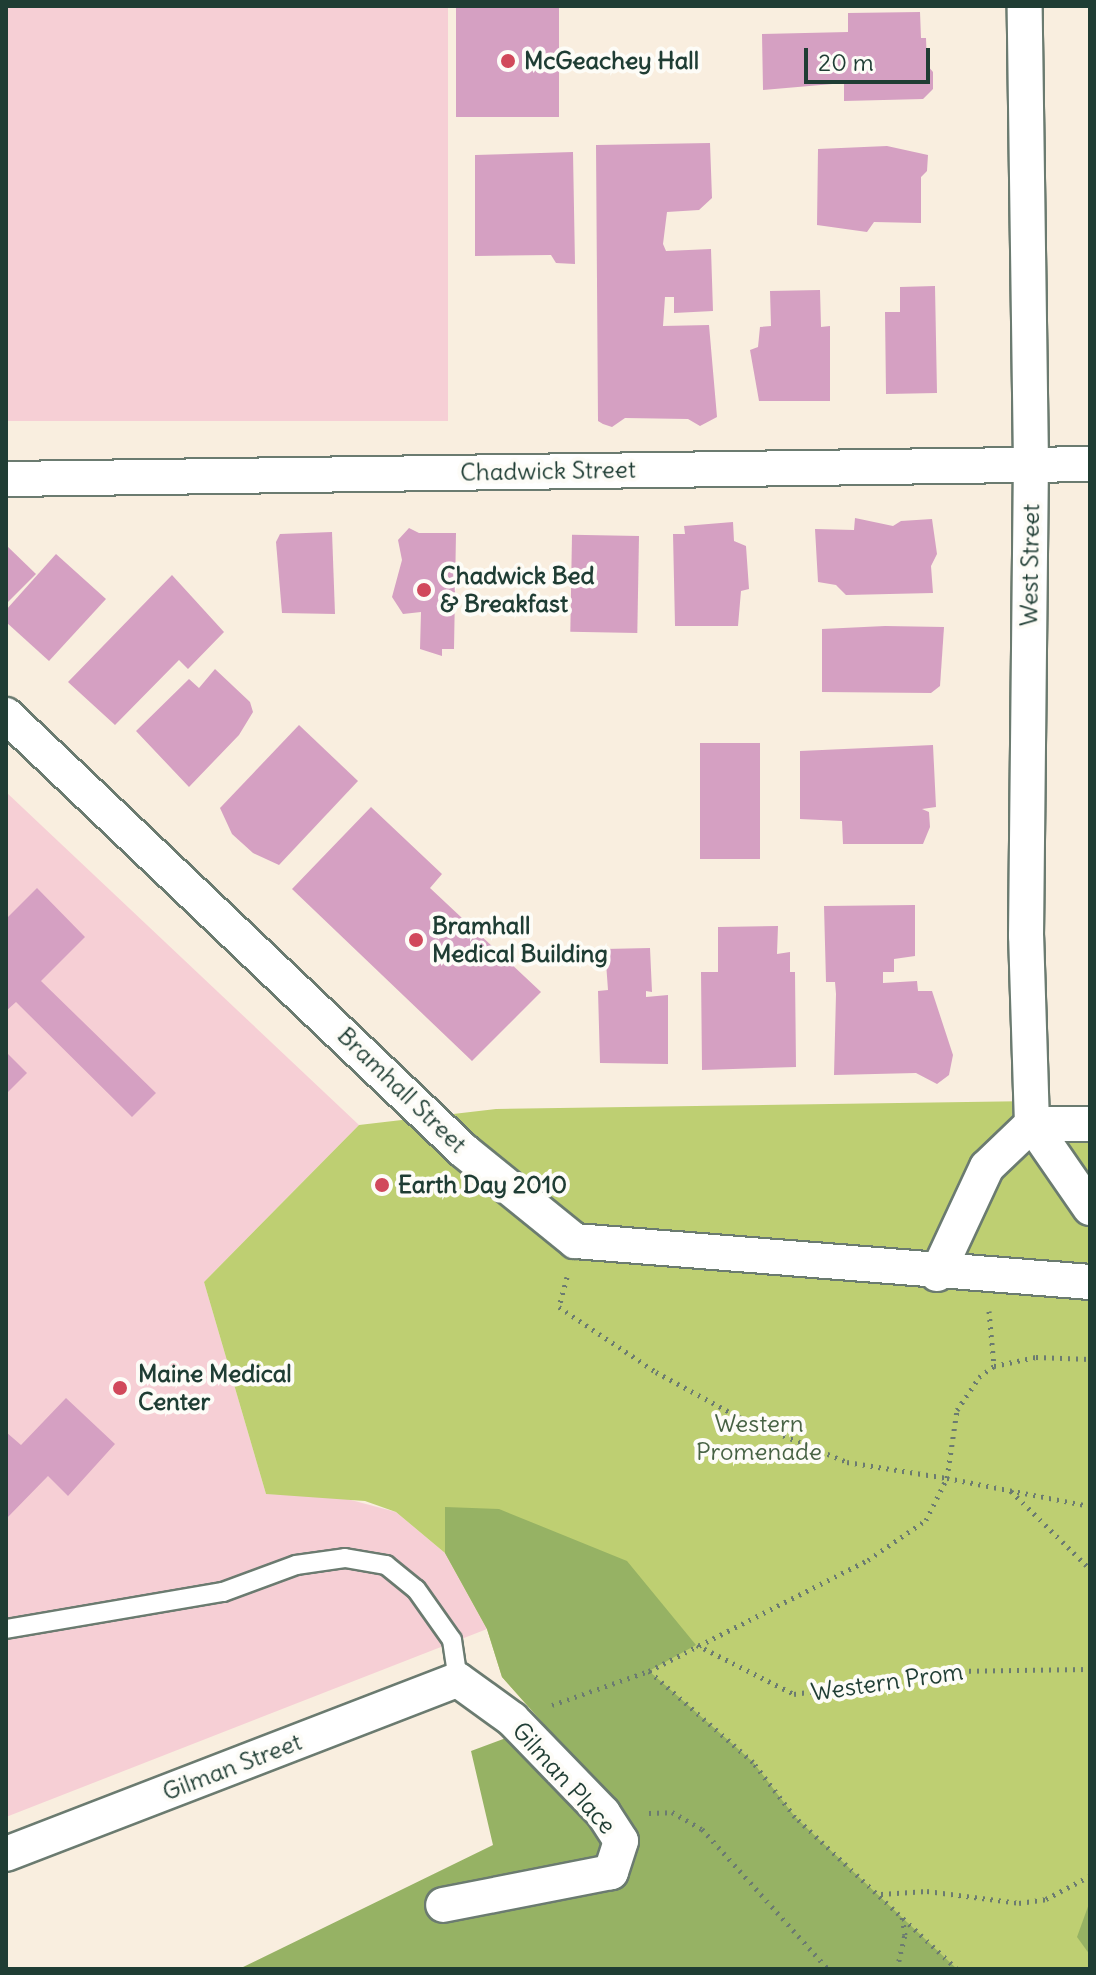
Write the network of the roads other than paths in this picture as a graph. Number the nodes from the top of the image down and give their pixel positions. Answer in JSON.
{"nodes":[{"id":1,"x":1025,"y":6,"type":"edge"},
{"id":2,"x":1031,"y":464,"type":"junction"},
{"id":3,"x":1090,"y":464,"type":"edge"},
{"id":4,"x":6,"y":479,"type":"edge"},
{"id":5,"x":6,"y":715,"type":"edge"},
{"id":6,"x":1032,"y":1124,"type":"junction"},
{"id":7,"x":1090,"y":1124,"type":"edge"},
{"id":8,"x":1090,"y":1208,"type":"edge"},
{"id":9,"x":937,"y":1274,"type":"junction"},
{"id":10,"x":1090,"y":1282,"type":"edge"},
{"id":11,"x":6,"y":1629,"type":"edge"},
{"id":12,"x":458,"y":1680,"type":"junction"},
{"id":13,"x":6,"y":1854,"type":"edge"},
{"id":14,"x":443,"y":1905,"type":"dead end"}],
"edges":[{"from":1,"to":2,"type":"street","name":"West Street"},
{"from":2,"to":3,"type":"street","name":"Chadwick Street"},
{"from":2,"to":4,"type":"street","name":"Chadwick Street"},
{"from":2,"to":6,"type":"street","name":"West Street"},
{"from":5,"to":9,"type":"street","name":"Bramhall Street"},
{"from":6,"to":7,"type":"street"},
{"from":6,"to":8,"type":"street"},
{"from":6,"to":9,"type":"street"},
{"from":9,"to":10,"type":"street"},
{"from":11,"to":12,"type":"lane"},
{"from":12,"to":13,"type":"street","name":"Gilman Street"},
{"from":12,"to":14,"type":"street","name":"Gilman Place"}]}
